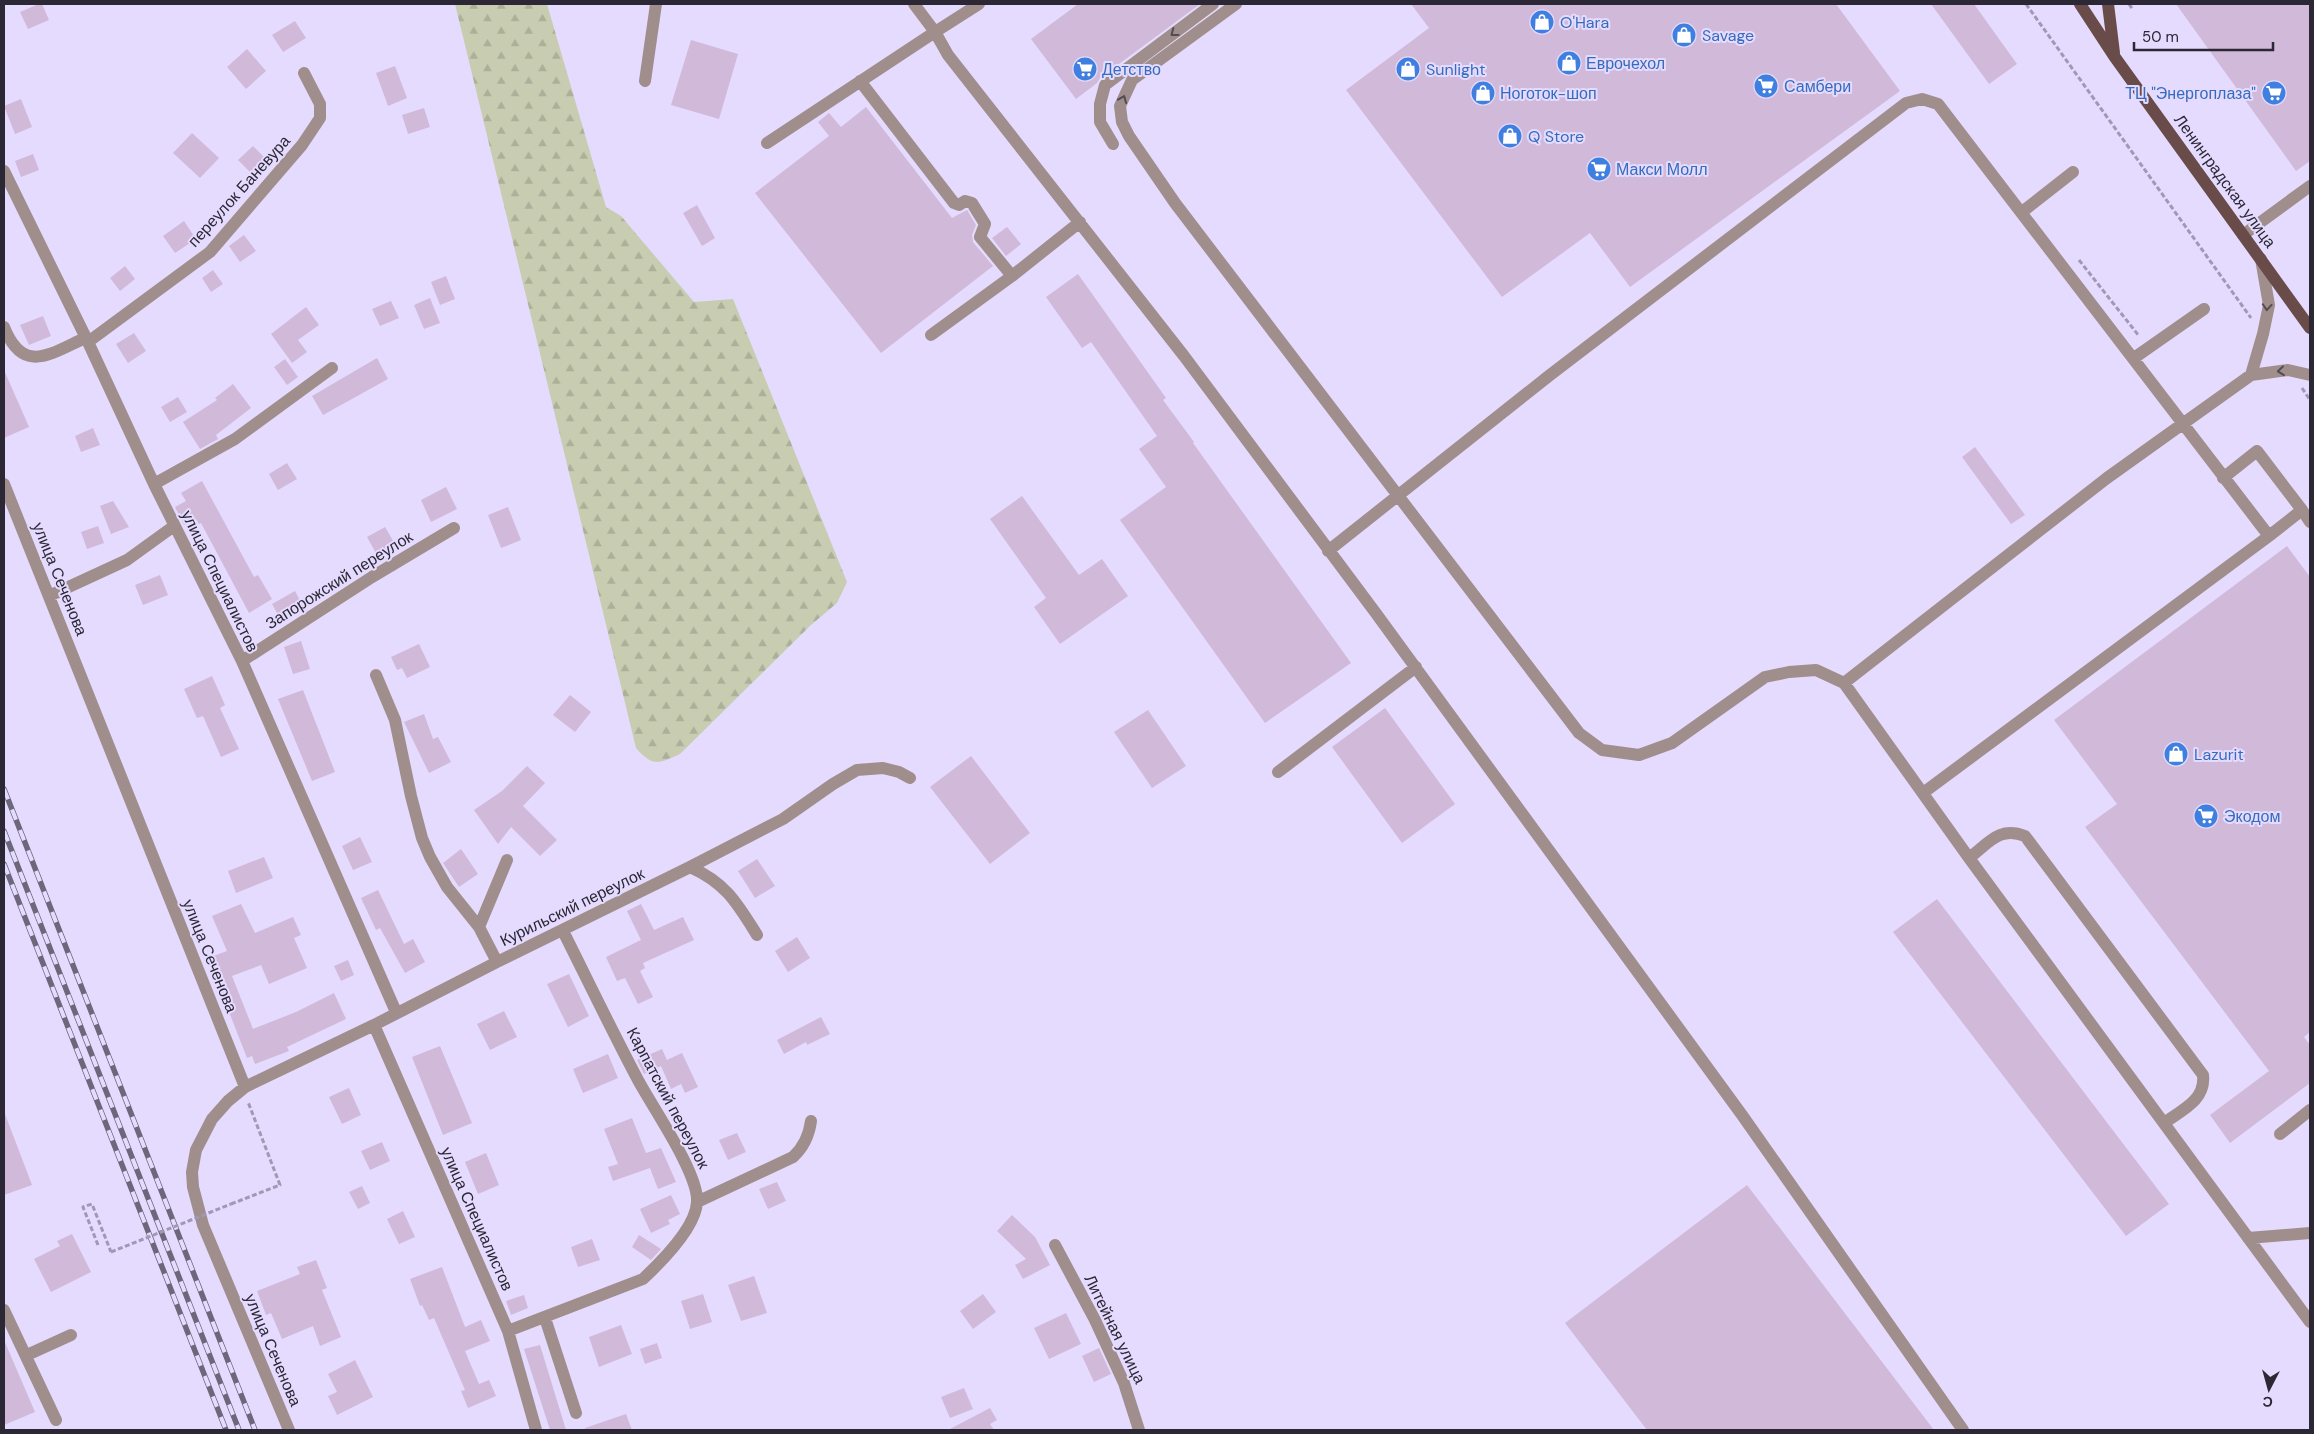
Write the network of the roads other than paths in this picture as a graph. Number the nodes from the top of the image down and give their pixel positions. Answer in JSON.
{"nodes":[{"id":1,"x":656,"y":4,"type":"edge"},
{"id":2,"x":914,"y":4,"type":"edge"},
{"id":3,"x":979,"y":4,"type":"edge"},
{"id":4,"x":1213,"y":4,"type":"edge"},
{"id":5,"x":1236,"y":4,"type":"edge"},
{"id":6,"x":2080,"y":4,"type":"edge"},
{"id":7,"x":2108,"y":4,"type":"edge"},
{"id":8,"x":935,"y":32,"type":"junction"},
{"id":9,"x":2114,"y":56,"type":"junction"},
{"id":10,"x":304,"y":73,"type":"dead end"},
{"id":11,"x":645,"y":81,"type":"dead end"},
{"id":12,"x":860,"y":81,"type":"junction"},
{"id":13,"x":1100,"y":104,"type":"junction"},
{"id":14,"x":767,"y":143,"type":"dead end"},
{"id":15,"x":1112,"y":144,"type":"dead end"},
{"id":16,"x":4,"y":171,"type":"edge"},
{"id":17,"x":2073,"y":172,"type":"dead end"},
{"id":18,"x":1153,"y":173,"type":"junction"},
{"id":19,"x":2310,"y":186,"type":"edge"},
{"id":20,"x":2022,"y":212,"type":"junction"},
{"id":21,"x":1080,"y":222,"type":"junction"},
{"id":22,"x":2243,"y":235,"type":"junction"},
{"id":23,"x":2261,"y":259,"type":"junction"},
{"id":24,"x":1012,"y":276,"type":"junction"},
{"id":25,"x":2204,"y":309,"type":"dead end"},
{"id":26,"x":4,"y":327,"type":"edge"},
{"id":27,"x":2310,"y":328,"type":"edge"},
{"id":28,"x":931,"y":335,"type":"dead end"},
{"id":29,"x":87,"y":340,"type":"junction"},
{"id":30,"x":2134,"y":358,"type":"junction"},
{"id":31,"x":332,"y":368,"type":"dead end"},
{"id":32,"x":2251,"y":375,"type":"junction"},
{"id":33,"x":2310,"y":375,"type":"edge"},
{"id":34,"x":2181,"y":424,"type":"junction"},
{"id":35,"x":2223,"y":478,"type":"junction"},
{"id":36,"x":4,"y":484,"type":"edge"},
{"id":37,"x":154,"y":484,"type":"junction"},
{"id":38,"x":1397,"y":496,"type":"junction"},
{"id":39,"x":2302,"y":510,"type":"junction"},
{"id":40,"x":2310,"y":522,"type":"edge"},
{"id":41,"x":174,"y":526,"type":"junction"},
{"id":42,"x":454,"y":528,"type":"dead end"},
{"id":43,"x":2269,"y":536,"type":"junction"},
{"id":44,"x":1328,"y":551,"type":"junction"},
{"id":45,"x":49,"y":596,"type":"junction"},
{"id":46,"x":242,"y":661,"type":"junction"},
{"id":47,"x":1416,"y":668,"type":"junction"},
{"id":48,"x":376,"y":675,"type":"dead end"},
{"id":49,"x":1844,"y":683,"type":"junction"},
{"id":50,"x":1278,"y":772,"type":"dead end"},
{"id":51,"x":910,"y":778,"type":"dead end"},
{"id":52,"x":1922,"y":793,"type":"junction"},
{"id":53,"x":1969,"y":858,"type":"junction"},
{"id":54,"x":507,"y":860,"type":"dead end"},
{"id":55,"x":690,"y":867,"type":"junction"},
{"id":56,"x":479,"y":927,"type":"junction"},
{"id":57,"x":563,"y":931,"type":"junction"},
{"id":58,"x":757,"y":935,"type":"dead end"},
{"id":59,"x":497,"y":962,"type":"junction"},
{"id":60,"x":396,"y":1012,"type":"junction"},
{"id":61,"x":374,"y":1025,"type":"junction"},
{"id":62,"x":245,"y":1086,"type":"junction"},
{"id":63,"x":2310,"y":1110,"type":"edge"},
{"id":64,"x":811,"y":1121,"type":"dead end"},
{"id":65,"x":2164,"y":1123,"type":"junction"},
{"id":66,"x":2280,"y":1134,"type":"dead end"},
{"id":67,"x":697,"y":1202,"type":"junction"},
{"id":68,"x":2310,"y":1233,"type":"edge"},
{"id":69,"x":2248,"y":1238,"type":"junction"},
{"id":70,"x":1055,"y":1245,"type":"dead end"},
{"id":71,"x":4,"y":1310,"type":"edge"},
{"id":72,"x":544,"y":1318,"type":"junction"},
{"id":73,"x":2310,"y":1322,"type":"edge"},
{"id":74,"x":508,"y":1331,"type":"junction"},
{"id":75,"x":71,"y":1335,"type":"dead end"},
{"id":76,"x":27,"y":1355,"type":"junction"},
{"id":77,"x":576,"y":1413,"type":"dead end"},
{"id":78,"x":56,"y":1420,"type":"dead end"},
{"id":79,"x":289,"y":1430,"type":"edge"},
{"id":80,"x":536,"y":1430,"type":"edge"},
{"id":81,"x":1139,"y":1430,"type":"edge"},
{"id":82,"x":1963,"y":1430,"type":"edge"}],
"edges":[{"from":1,"to":11,"type":"street"},
{"from":2,"to":8,"type":"street"},
{"from":3,"to":8,"type":"street"},
{"from":4,"to":13,"type":"street","one_way":true},
{"from":18,"to":5,"type":"street","one_way":true},
{"from":6,"to":9,"type":"main road","name":"Ленинградская улица"},
{"from":7,"to":9,"type":"main road"},
{"from":8,"to":12,"type":"street"},
{"from":8,"to":21,"type":"street"},
{"from":9,"to":22,"type":"main road","name":"Ленинградская улица"},
{"from":10,"to":29,"type":"street","name":"переулок Баневура"},
{"from":12,"to":14,"type":"street"},
{"from":12,"to":24,"type":"street"},
{"from":13,"to":15,"type":"street"},
{"from":13,"to":18,"type":"street"},
{"from":16,"to":29,"type":"street","name":"улица Специалистов"},
{"from":17,"to":20,"type":"street"},
{"from":18,"to":38,"type":"street"},
{"from":19,"to":22,"type":"street"},
{"from":20,"to":30,"type":"street"},
{"from":20,"to":38,"type":"street"},
{"from":21,"to":24,"type":"street"},
{"from":21,"to":44,"type":"street"},
{"from":22,"to":23,"type":"main road","name":"Ленинградская улица"},
{"from":23,"to":27,"type":"main road","name":"Ленинградская улица"},
{"from":23,"to":32,"type":"street","one_way":true},
{"from":24,"to":28,"type":"street"},
{"from":25,"to":30,"type":"street"},
{"from":26,"to":29,"type":"street","name":"переулок Баневура"},
{"from":29,"to":37,"type":"street","name":"улица Специалистов"},
{"from":30,"to":34,"type":"street"},
{"from":31,"to":37,"type":"street"},
{"from":33,"to":32,"type":"street","one_way":true},
{"from":32,"to":34,"type":"street"},
{"from":34,"to":35,"type":"street"},
{"from":34,"to":49,"type":"street"},
{"from":35,"to":39,"type":"street"},
{"from":35,"to":43,"type":"street"},
{"from":36,"to":45,"type":"street","name":"улица Сеченова"},
{"from":37,"to":41,"type":"street","name":"улица Специалистов"},
{"from":38,"to":44,"type":"street"},
{"from":38,"to":49,"type":"street"},
{"from":39,"to":40,"type":"street"},
{"from":39,"to":43,"type":"street"},
{"from":41,"to":45,"type":"street"},
{"from":41,"to":46,"type":"street","name":"улица Специалистов"},
{"from":42,"to":46,"type":"street","name":"Запорожский переулок"},
{"from":43,"to":52,"type":"street"},
{"from":44,"to":47,"type":"street"},
{"from":45,"to":62,"type":"street","name":"улица Сеченова"},
{"from":46,"to":60,"type":"street","name":"улица Специалистов"},
{"from":47,"to":50,"type":"street"},
{"from":47,"to":82,"type":"street"},
{"from":48,"to":56,"type":"street"},
{"from":49,"to":52,"type":"street"},
{"from":51,"to":55,"type":"street","name":"Курильский переулок"},
{"from":52,"to":53,"type":"street"},
{"from":53,"to":65,"type":"street"},
{"from":53,"to":65,"type":"street"},
{"from":54,"to":56,"type":"street"},
{"from":55,"to":57,"type":"street","name":"Курильский переулок"},
{"from":55,"to":58,"type":"street"},
{"from":56,"to":59,"type":"street"},
{"from":57,"to":59,"type":"street","name":"Курильский переулок"},
{"from":57,"to":67,"type":"street","name":"Карпатский переулок"},
{"from":59,"to":60,"type":"street","name":"Курильский переулок"},
{"from":60,"to":61,"type":"street","name":"Курильский переулок"},
{"from":61,"to":62,"type":"street","name":"Курильский переулок"},
{"from":61,"to":74,"type":"street","name":"улица Специалистов"},
{"from":62,"to":79,"type":"street","name":"улица Сеченова"},
{"from":63,"to":66,"type":"street"},
{"from":64,"to":67,"type":"street"},
{"from":65,"to":69,"type":"street"},
{"from":67,"to":72,"type":"street"},
{"from":68,"to":69,"type":"street"},
{"from":69,"to":73,"type":"street"},
{"from":70,"to":81,"type":"street","name":"Литейная улица"},
{"from":71,"to":76,"type":"street"},
{"from":72,"to":74,"type":"street"},
{"from":72,"to":77,"type":"street"},
{"from":74,"to":80,"type":"street","name":"улица Специалистов"},
{"from":75,"to":76,"type":"street"},
{"from":76,"to":78,"type":"street"}]}
